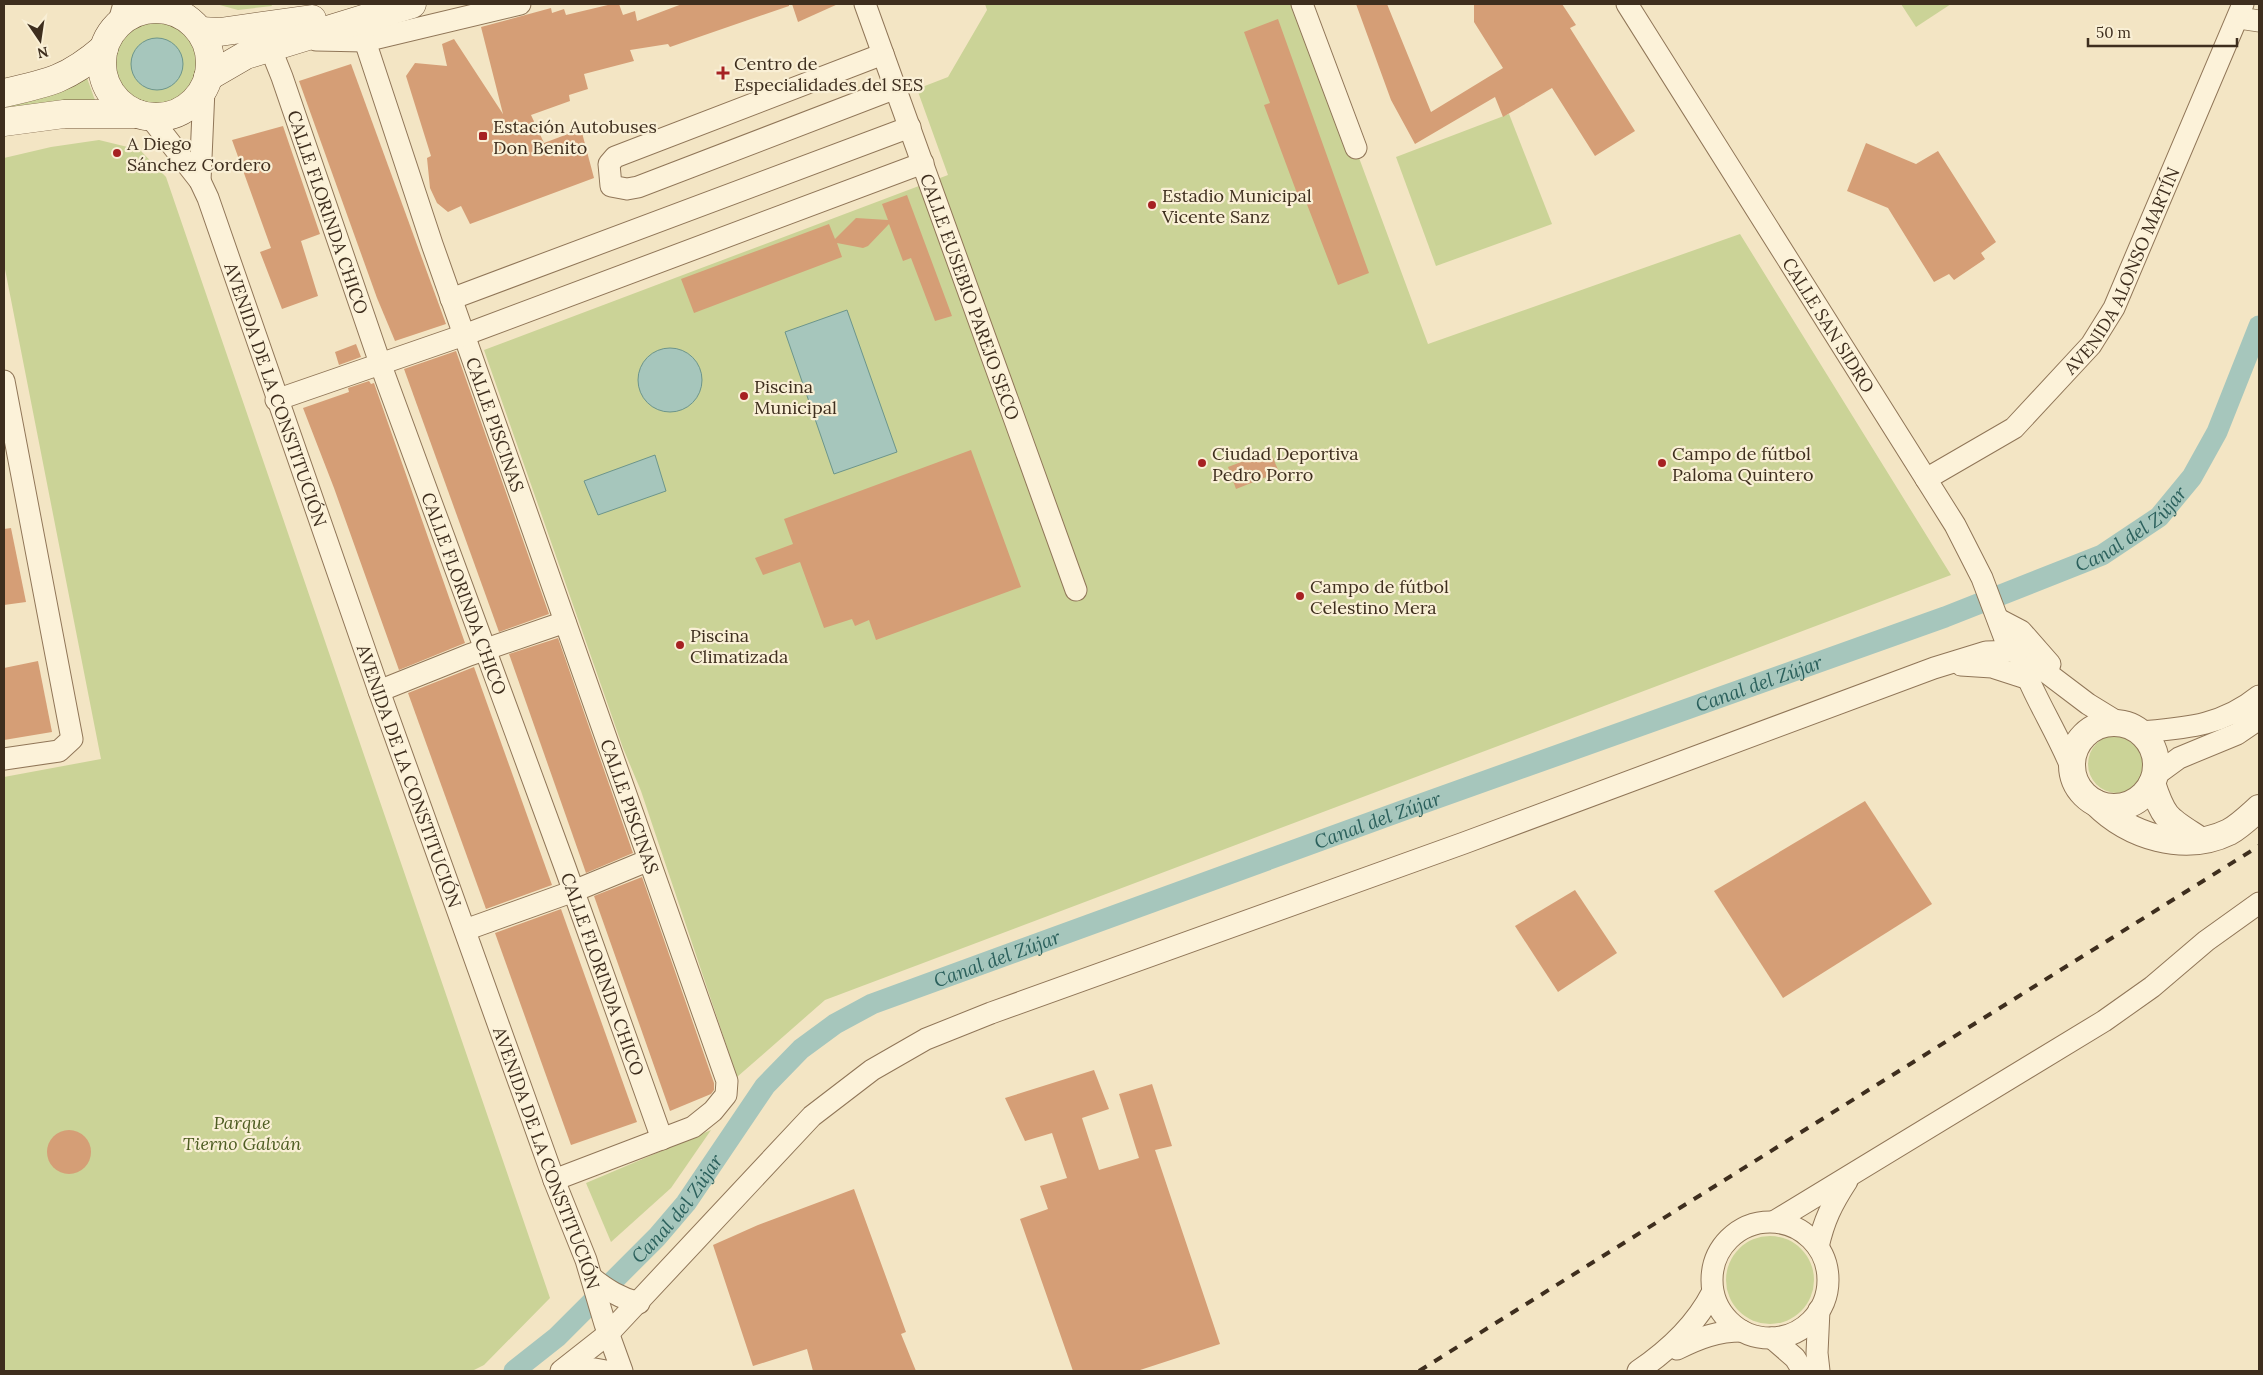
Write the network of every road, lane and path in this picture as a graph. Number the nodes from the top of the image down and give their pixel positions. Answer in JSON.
{"nodes":[{"id":1,"x":317,"y":4,"type":"edge"},
{"id":2,"x":393,"y":4,"type":"edge"},
{"id":3,"x":412,"y":4,"type":"edge"},
{"id":4,"x":520,"y":4,"type":"edge"},
{"id":5,"x":865,"y":4,"type":"edge"},
{"id":6,"x":1302,"y":4,"type":"edge"},
{"id":7,"x":1627,"y":4,"type":"edge"},
{"id":8,"x":165,"y":7,"type":"edge"},
{"id":9,"x":121,"y":14,"type":"edge"},
{"id":10,"x":2247,"y":14,"type":"edge"},
{"id":11,"x":210,"y":31,"type":"junction"},
{"id":12,"x":283,"y":37,"type":"junction"},
{"id":13,"x":364,"y":41,"type":"junction"},
{"id":14,"x":104,"y":48,"type":"junction"},
{"id":15,"x":884,"y":54,"type":"junction"},
{"id":16,"x":206,"y":83,"type":"junction"},
{"id":17,"x":896,"y":88,"type":"junction"},
{"id":18,"x":4,"y":93,"type":"edge"},
{"id":19,"x":144,"y":116,"type":"junction"},
{"id":20,"x":4,"y":122,"type":"edge"},
{"id":21,"x":910,"y":127,"type":"junction"},
{"id":22,"x":1356,"y":148,"type":"dead end"},
{"id":23,"x":923,"y":162,"type":"junction"},
{"id":24,"x":200,"y":181,"type":"junction"},
{"id":25,"x":451,"y":299,"type":"junction"},
{"id":26,"x":464,"y":334,"type":"junction"},
{"id":27,"x":380,"y":363,"type":"junction"},
{"id":28,"x":4,"y":381,"type":"edge"},
{"id":29,"x":276,"y":400,"type":"junction"},
{"id":30,"x":10,"y":440,"type":"edge"},
{"id":31,"x":1926,"y":479,"type":"junction"},
{"id":32,"x":1076,"y":590,"type":"dead end"},
{"id":33,"x":1998,"y":619,"type":"junction"},
{"id":34,"x":565,"y":622,"type":"junction"},
{"id":35,"x":484,"y":650,"type":"junction"},
{"id":36,"x":2018,"y":651,"type":"junction"},
{"id":37,"x":1986,"y":652,"type":"junction"},
{"id":38,"x":1946,"y":665,"type":"junction"},
{"id":39,"x":2026,"y":678,"type":"junction"},
{"id":40,"x":380,"y":691,"type":"junction"},
{"id":41,"x":2259,"y":696,"type":"edge"},
{"id":42,"x":2079,"y":697,"type":"junction"},
{"id":43,"x":2259,"y":719,"type":"edge"},
{"id":44,"x":2130,"y":727,"type":"junction"},
{"id":45,"x":4,"y":759,"type":"edge"},
{"id":46,"x":2071,"y":767,"type":"junction"},
{"id":47,"x":2153,"y":780,"type":"junction"},
{"id":48,"x":2096,"y":803,"type":"junction"},
{"id":49,"x":2259,"y":808,"type":"edge"},
{"id":50,"x":2200,"y":840,"type":"junction"},
{"id":51,"x":650,"y":860,"type":"junction"},
{"id":52,"x":574,"y":891,"type":"junction"},
{"id":53,"x":2259,"y":903,"type":"edge"},
{"id":54,"x":465,"y":930,"type":"junction"},
{"id":55,"x":662,"y":1139,"type":"junction"},
{"id":56,"x":1850,"y":1177,"type":"junction"},
{"id":57,"x":554,"y":1180,"type":"junction"},
{"id":58,"x":1775,"y":1221,"type":"junction"},
{"id":59,"x":1818,"y":1247,"type":"junction"},
{"id":60,"x":590,"y":1272,"type":"junction"},
{"id":61,"x":1712,"y":1292,"type":"junction"},
{"id":62,"x":1819,"y":1310,"type":"junction"},
{"id":63,"x":617,"y":1317,"type":"junction"},
{"id":64,"x":1742,"y":1331,"type":"junction"},
{"id":65,"x":1772,"y":1338,"type":"junction"},
{"id":66,"x":1645,"y":1366,"type":"edge"},
{"id":67,"x":561,"y":1371,"type":"edge"},
{"id":68,"x":578,"y":1371,"type":"edge"},
{"id":69,"x":606,"y":1371,"type":"edge"},
{"id":70,"x":622,"y":1371,"type":"edge"},
{"id":71,"x":1803,"y":1371,"type":"edge"},
{"id":72,"x":1819,"y":1371,"type":"edge"}],
"edges":[{"from":1,"to":11,"type":"street"},
{"from":2,"to":12,"type":"main road"},
{"from":3,"to":12,"type":"main road"},
{"from":4,"to":13,"type":"street"},
{"from":5,"to":15,"type":"street","name":"CALLE EUSEBIO PAREJO SECO"},
{"from":6,"to":22,"type":"street"},
{"from":7,"to":31,"type":"street","name":"CALLE SAN SIDRO"},
{"from":8,"to":9,"type":"main road"},
{"from":8,"to":11,"type":"main road"},
{"from":9,"to":14,"type":"main road"},
{"from":10,"to":31,"type":"street","name":"AVENIDA ALONSO MARTÍN"},
{"from":11,"to":12,"type":"main road"},
{"from":11,"to":16,"type":"main road"},
{"from":12,"to":13,"type":"street"},
{"from":12,"to":16,"type":"main road"},
{"from":12,"to":27,"type":"street","name":"CALLE FLORINDA CHICO"},
{"from":13,"to":25,"type":"street","name":"CALLE PISCINAS"},
{"from":14,"to":18,"type":"main road"},
{"from":14,"to":19,"type":"main road"},
{"from":15,"to":17,"type":"street","name":"CALLE EUSEBIO PAREJO SECO"},
{"from":15,"to":17,"type":"street"},
{"from":16,"to":19,"type":"main road"},
{"from":16,"to":24,"type":"street"},
{"from":17,"to":21,"type":"street","name":"CALLE EUSEBIO PAREJO SECO"},
{"from":19,"to":20,"type":"main road"},
{"from":19,"to":24,"type":"street"},
{"from":21,"to":23,"type":"street","name":"CALLE EUSEBIO PAREJO SECO"},
{"from":21,"to":25,"type":"street"},
{"from":23,"to":26,"type":"street"},
{"from":23,"to":32,"type":"street","name":"CALLE EUSEBIO PAREJO SECO"},
{"from":24,"to":29,"type":"street","name":"AVENIDA DE LA CONSTITUCIÓN"},
{"from":25,"to":26,"type":"street","name":"CALLE PISCINAS"},
{"from":26,"to":27,"type":"street"},
{"from":26,"to":34,"type":"street","name":"CALLE PISCINAS"},
{"from":27,"to":29,"type":"street"},
{"from":27,"to":35,"type":"street","name":"CALLE FLORINDA CHICO"},
{"from":28,"to":30,"type":"street"},
{"from":29,"to":40,"type":"street","name":"AVENIDA DE LA CONSTITUCIÓN"},
{"from":30,"to":45,"type":"street"},
{"from":31,"to":33,"type":"street","name":"CALLE SAN SIDRO"},
{"from":33,"to":36,"type":"street","name":"CALLE SAN SIDRO"},
{"from":33,"to":37,"type":"street"},
{"from":33,"to":42,"type":"street"},
{"from":34,"to":35,"type":"street"},
{"from":34,"to":51,"type":"street","name":"CALLE PISCINAS"},
{"from":35,"to":40,"type":"street"},
{"from":35,"to":52,"type":"street","name":"CALLE FLORINDA CHICO"},
{"from":36,"to":37,"type":"street"},
{"from":36,"to":39,"type":"street"},
{"from":36,"to":42,"type":"street"},
{"from":37,"to":38,"type":"street"},
{"from":38,"to":39,"type":"street"},
{"from":38,"to":63,"type":"street"},
{"from":39,"to":46,"type":"street"},
{"from":40,"to":54,"type":"street","name":"AVENIDA DE LA CONSTITUCIÓN"},
{"from":41,"to":44,"type":"street"},
{"from":42,"to":44,"type":"street"},
{"from":43,"to":47,"type":"street"},
{"from":44,"to":46,"type":"street"},
{"from":44,"to":47,"type":"street"},
{"from":46,"to":48,"type":"street"},
{"from":47,"to":48,"type":"street"},
{"from":47,"to":50,"type":"street"},
{"from":48,"to":50,"type":"street"},
{"from":49,"to":50,"type":"street"},
{"from":51,"to":52,"type":"street"},
{"from":51,"to":55,"type":"street","name":"CALLE PISCINAS"},
{"from":52,"to":54,"type":"street"},
{"from":52,"to":55,"type":"street","name":"CALLE FLORINDA CHICO"},
{"from":53,"to":56,"type":"street"},
{"from":54,"to":57,"type":"street","name":"AVENIDA DE LA CONSTITUCIÓN"},
{"from":55,"to":57,"type":"street","name":"CALLE PISCINAS"},
{"from":56,"to":58,"type":"street"},
{"from":56,"to":59,"type":"street"},
{"from":57,"to":60,"type":"street","name":"AVENIDA DE LA CONSTITUCIÓN"},
{"from":58,"to":59,"type":"street"},
{"from":58,"to":61,"type":"street"},
{"from":59,"to":62,"type":"street"},
{"from":60,"to":63,"type":"street","name":"AVENIDA DE LA CONSTITUCIÓN"},
{"from":60,"to":63,"type":"street"},
{"from":61,"to":64,"type":"street"},
{"from":61,"to":66,"type":"street"},
{"from":62,"to":65,"type":"street"},
{"from":62,"to":72,"type":"street"},
{"from":63,"to":67,"type":"street"},
{"from":63,"to":70,"type":"street","name":"AVENIDA DE LA CONSTITUCIÓN"},
{"from":64,"to":65,"type":"street"},
{"from":64,"to":66,"type":"street"},
{"from":65,"to":71,"type":"street"},
{"from":68,"to":69,"type":"street"}]}
